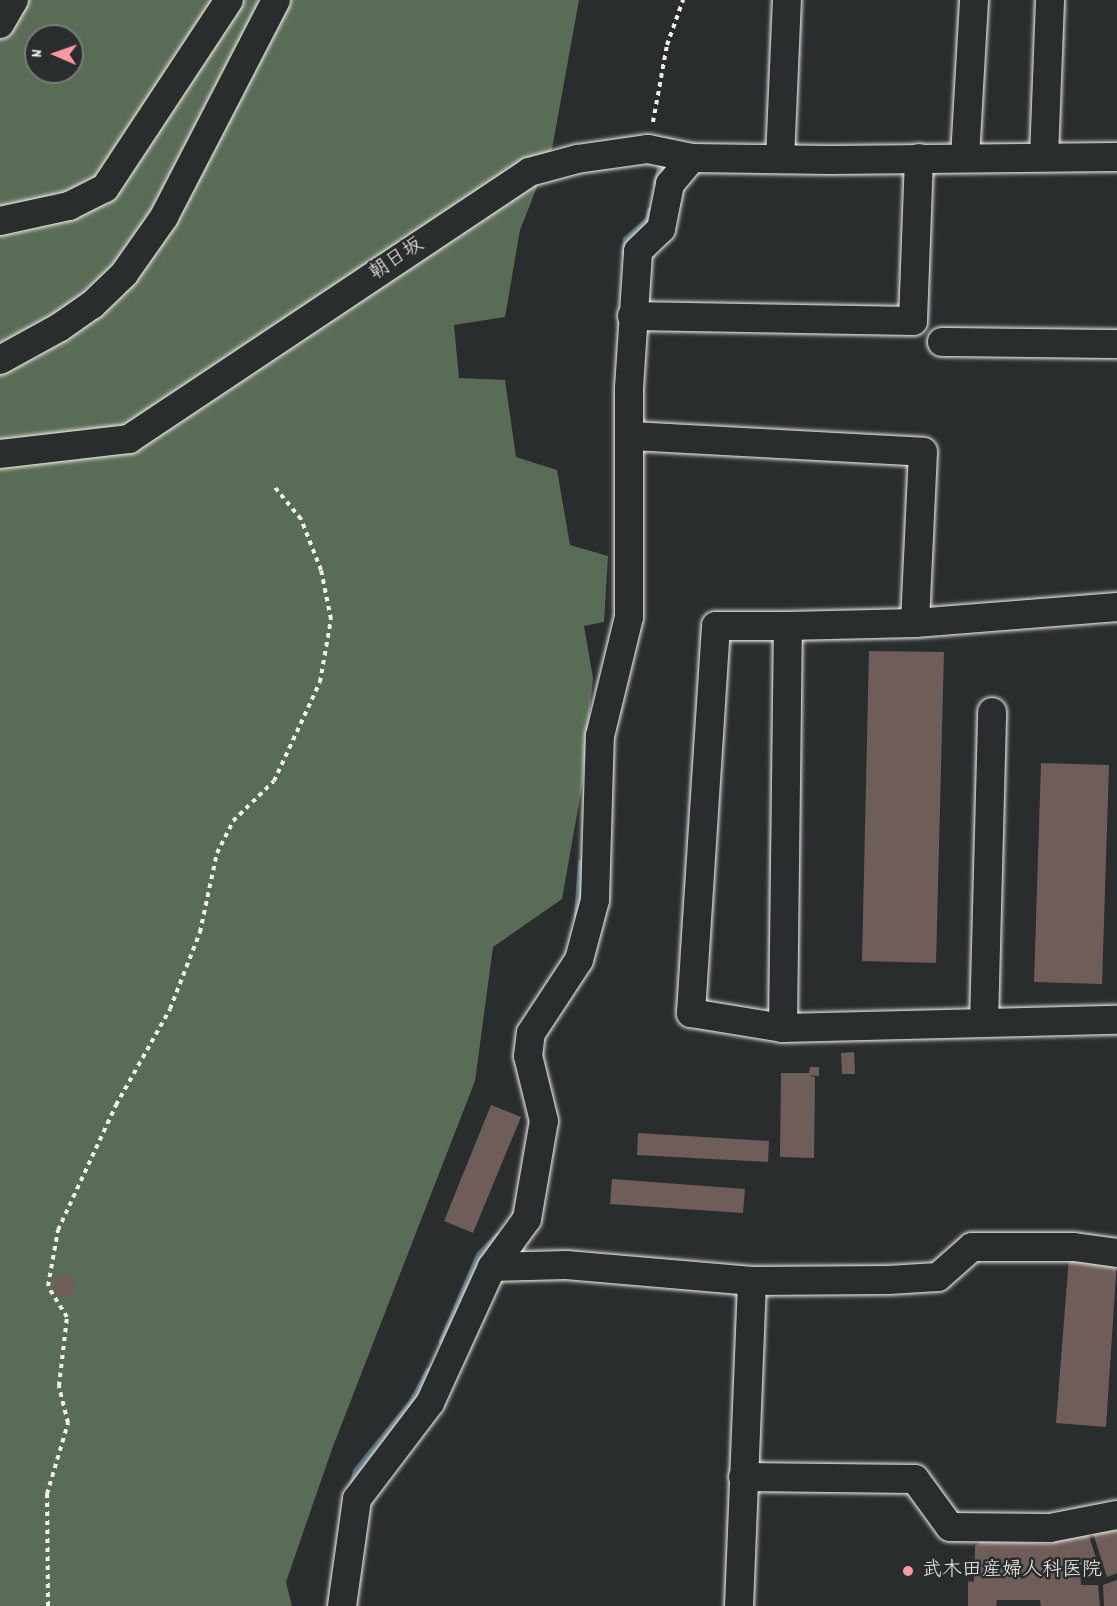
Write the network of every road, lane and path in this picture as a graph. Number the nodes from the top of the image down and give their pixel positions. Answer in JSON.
{"nodes":[{"id":1,"x":14,"y":0,"type":"edge"},
{"id":2,"x":229,"y":0,"type":"edge"},
{"id":3,"x":276,"y":0,"type":"edge"},
{"id":4,"x":683,"y":0,"type":"edge"},
{"id":5,"x":787,"y":0,"type":"edge"},
{"id":6,"x":974,"y":0,"type":"edge"},
{"id":7,"x":1050,"y":0,"type":"edge"},
{"id":8,"x":0,"y":24,"type":"edge"},
{"id":9,"x":648,"y":149,"type":"junction"},
{"id":10,"x":965,"y":157,"type":"junction"},
{"id":11,"x":1044,"y":157,"type":"junction"},
{"id":12,"x":1117,"y":157,"type":"edge"},
{"id":13,"x":692,"y":158,"type":"junction"},
{"id":14,"x":919,"y":158,"type":"junction"},
{"id":15,"x":780,"y":159,"type":"junction"},
{"id":16,"x":0,"y":221,"type":"edge"},
{"id":17,"x":632,"y":316,"type":"junction"},
{"id":18,"x":942,"y":342,"type":"dead end"},
{"id":19,"x":1117,"y":344,"type":"edge"},
{"id":20,"x":0,"y":360,"type":"edge"},
{"id":21,"x":632,"y":436,"type":"junction"},
{"id":22,"x":0,"y":454,"type":"edge"},
{"id":23,"x":272,"y":484,"type":"dead end"},
{"id":24,"x":1117,"y":607,"type":"edge"},
{"id":25,"x":915,"y":623,"type":"junction"},
{"id":26,"x":788,"y":626,"type":"junction"},
{"id":27,"x":992,"y":712,"type":"dead end"},
{"id":28,"x":1117,"y":1020,"type":"edge"},
{"id":29,"x":984,"y":1023,"type":"junction"},
{"id":30,"x":783,"y":1028,"type":"junction"},
{"id":31,"x":1117,"y":1253,"type":"edge"},
{"id":32,"x":492,"y":1267,"type":"junction"},
{"id":33,"x":752,"y":1281,"type":"junction"},
{"id":34,"x":742,"y":1477,"type":"junction"},
{"id":35,"x":1117,"y":1515,"type":"edge"},
{"id":36,"x":48,"y":1606,"type":"edge"},
{"id":37,"x":342,"y":1606,"type":"edge"},
{"id":38,"x":739,"y":1606,"type":"edge"}],
"edges":[{"from":1,"to":8,"type":"street"},
{"from":2,"to":16,"type":"street"},
{"from":3,"to":20,"type":"street"},
{"from":4,"to":9,"type":"path"},
{"from":5,"to":15,"type":"street"},
{"from":6,"to":10,"type":"street"},
{"from":7,"to":11,"type":"street"},
{"from":9,"to":13,"type":"street","name":"朝日坂"},
{"from":9,"to":22,"type":"street","name":"朝日坂"},
{"from":10,"to":11,"type":"street","name":"朝日坂"},
{"from":10,"to":14,"type":"street","name":"朝日坂"},
{"from":11,"to":12,"type":"street","name":"朝日坂"},
{"from":13,"to":15,"type":"street","name":"朝日坂"},
{"from":13,"to":17,"type":"street"},
{"from":14,"to":15,"type":"street","name":"朝日坂"},
{"from":14,"to":17,"type":"street"},
{"from":17,"to":21,"type":"street"},
{"from":18,"to":19,"type":"street"},
{"from":21,"to":25,"type":"street"},
{"from":21,"to":32,"type":"street"},
{"from":23,"to":36,"type":"path"},
{"from":24,"to":25,"type":"street"},
{"from":25,"to":26,"type":"street"},
{"from":26,"to":30,"type":"street"},
{"from":26,"to":30,"type":"street"},
{"from":27,"to":29,"type":"street"},
{"from":28,"to":29,"type":"street"},
{"from":29,"to":30,"type":"street"},
{"from":31,"to":33,"type":"street"},
{"from":32,"to":33,"type":"street"},
{"from":32,"to":37,"type":"street"},
{"from":33,"to":34,"type":"street"},
{"from":34,"to":35,"type":"street"},
{"from":34,"to":38,"type":"street"}]}
